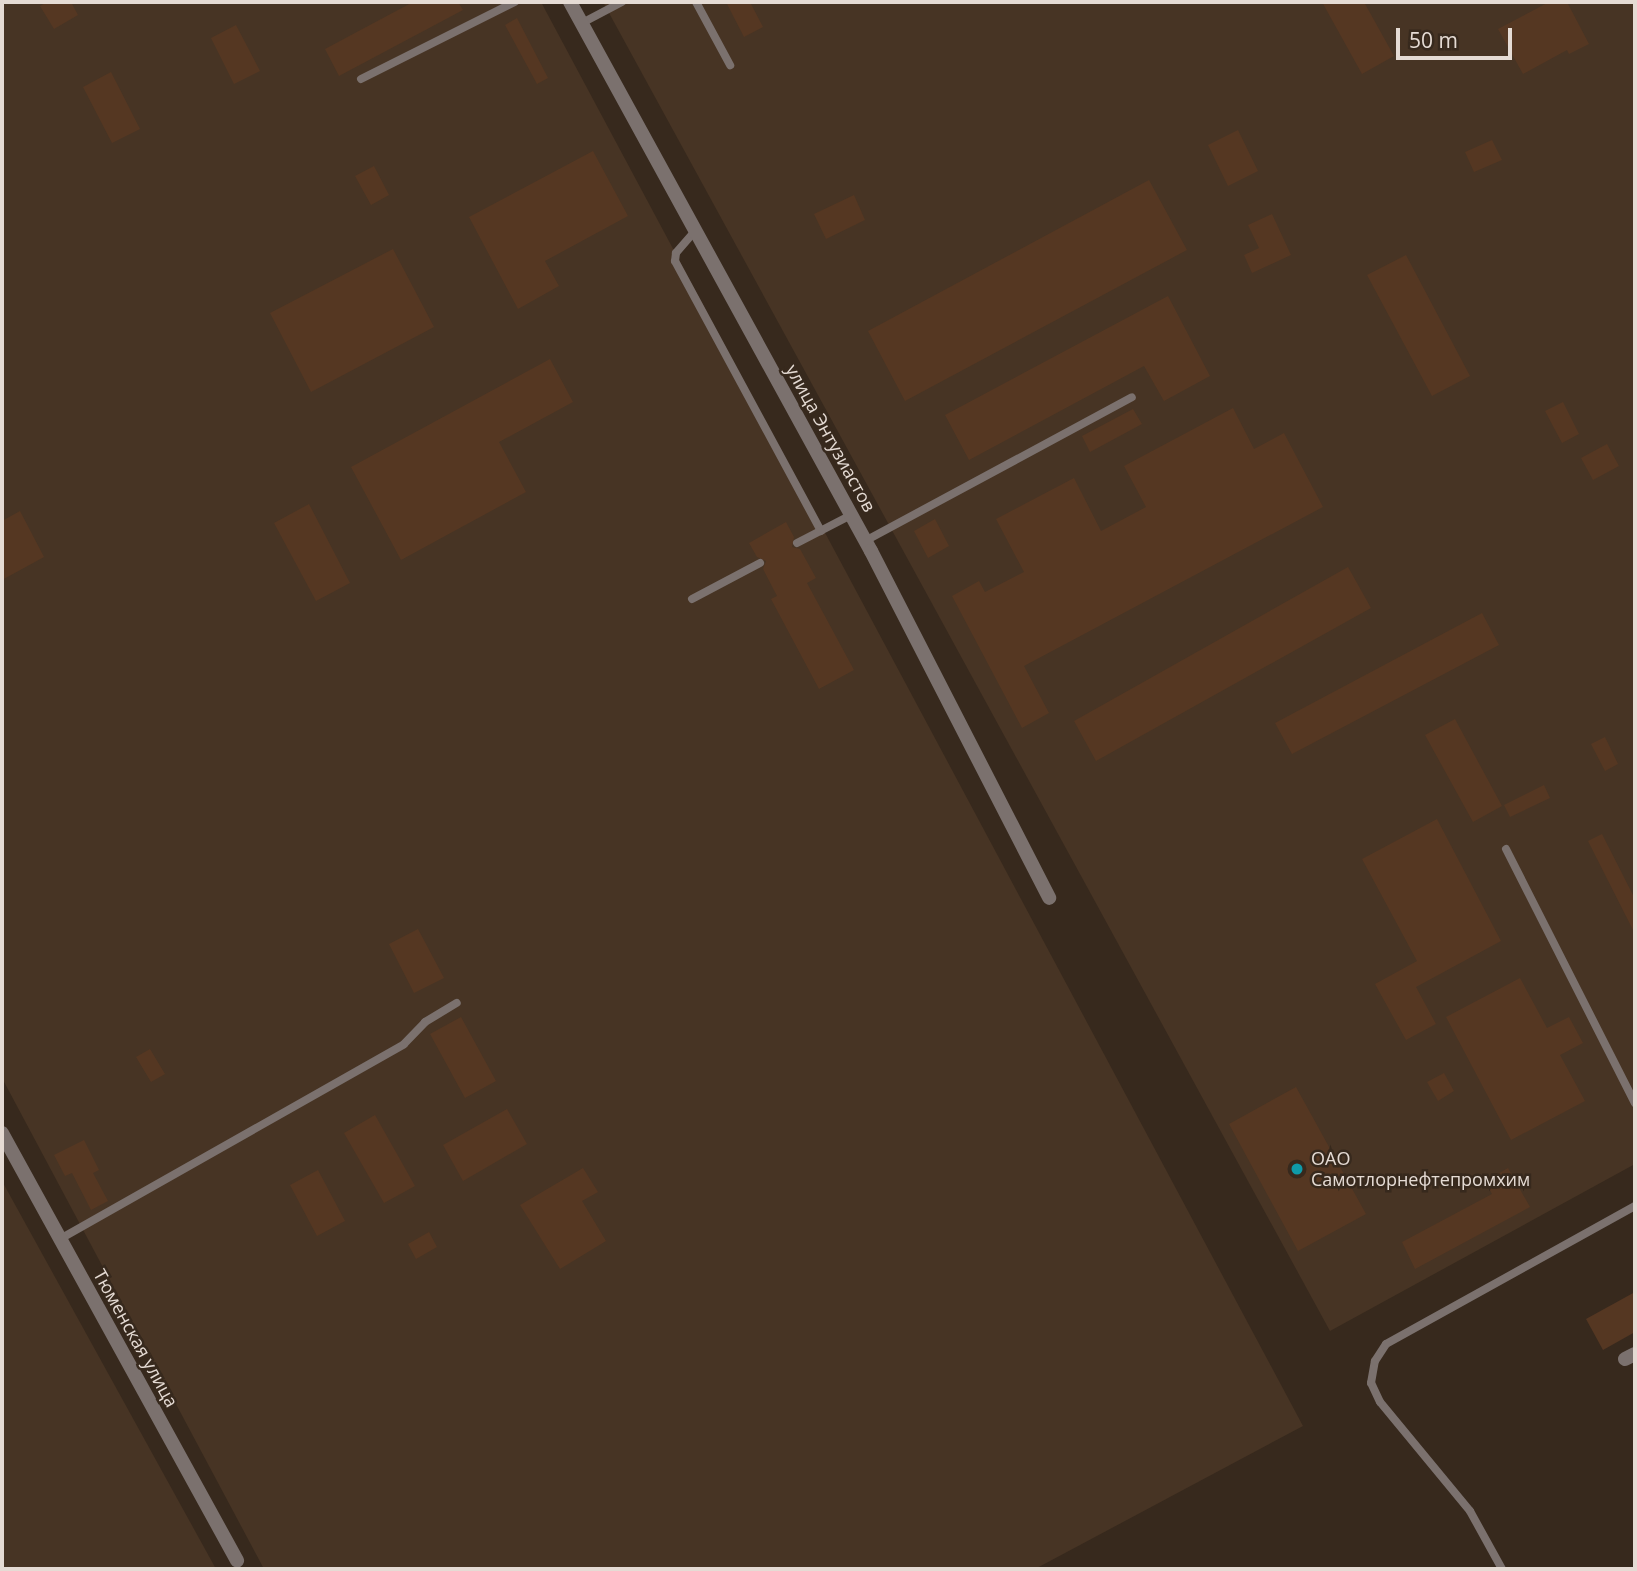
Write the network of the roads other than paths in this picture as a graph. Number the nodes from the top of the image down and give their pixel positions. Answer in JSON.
{"nodes":[{"id":1,"x":515,"y":2,"type":"edge"},
{"id":2,"x":570,"y":2,"type":"edge"},
{"id":3,"x":622,"y":2,"type":"edge"},
{"id":4,"x":696,"y":2,"type":"edge"},
{"id":5,"x":582,"y":23,"type":"junction"},
{"id":6,"x":730,"y":65,"type":"dead end"},
{"id":7,"x":361,"y":79,"type":"dead end"},
{"id":8,"x":695,"y":231,"type":"junction"},
{"id":9,"x":1132,"y":397,"type":"dead end"},
{"id":10,"x":851,"y":515,"type":"junction"},
{"id":11,"x":821,"y":531,"type":"junction"},
{"id":12,"x":865,"y":541,"type":"junction"},
{"id":13,"x":797,"y":543,"type":"dead end"},
{"id":14,"x":760,"y":563,"type":"dead end"},
{"id":15,"x":692,"y":599,"type":"dead end"},
{"id":16,"x":1506,"y":849,"type":"dead end"},
{"id":17,"x":1049,"y":898,"type":"dead end"},
{"id":18,"x":457,"y":1003,"type":"dead end"},
{"id":19,"x":1635,"y":1103,"type":"edge"},
{"id":20,"x":2,"y":1133,"type":"edge"},
{"id":21,"x":1635,"y":1206,"type":"edge"},
{"id":22,"x":60,"y":1239,"type":"junction"},
{"id":23,"x":239,"y":1565,"type":"edge"},
{"id":24,"x":1502,"y":1569,"type":"edge"}],
"edges":[{"from":1,"to":7,"type":"lane"},
{"from":2,"to":5,"type":"street","name":"улица Энтузиастов"},
{"from":3,"to":5,"type":"lane"},
{"from":4,"to":6,"type":"lane"},
{"from":5,"to":8,"type":"street","name":"улица Энтузиастов"},
{"from":8,"to":10,"type":"street","name":"улица Энтузиастов"},
{"from":8,"to":11,"type":"lane"},
{"from":9,"to":12,"type":"lane"},
{"from":10,"to":11,"type":"lane"},
{"from":10,"to":12,"type":"street","name":"улица Энтузиастов"},
{"from":11,"to":13,"type":"lane"},
{"from":12,"to":17,"type":"street","name":"улица Энтузиастов"},
{"from":14,"to":15,"type":"lane"},
{"from":16,"to":19,"type":"lane"},
{"from":18,"to":22,"type":"lane"},
{"from":20,"to":22,"type":"street","name":"Тюменская улица"},
{"from":21,"to":24,"type":"lane"},
{"from":22,"to":23,"type":"street","name":"Тюменская улица"}]}
